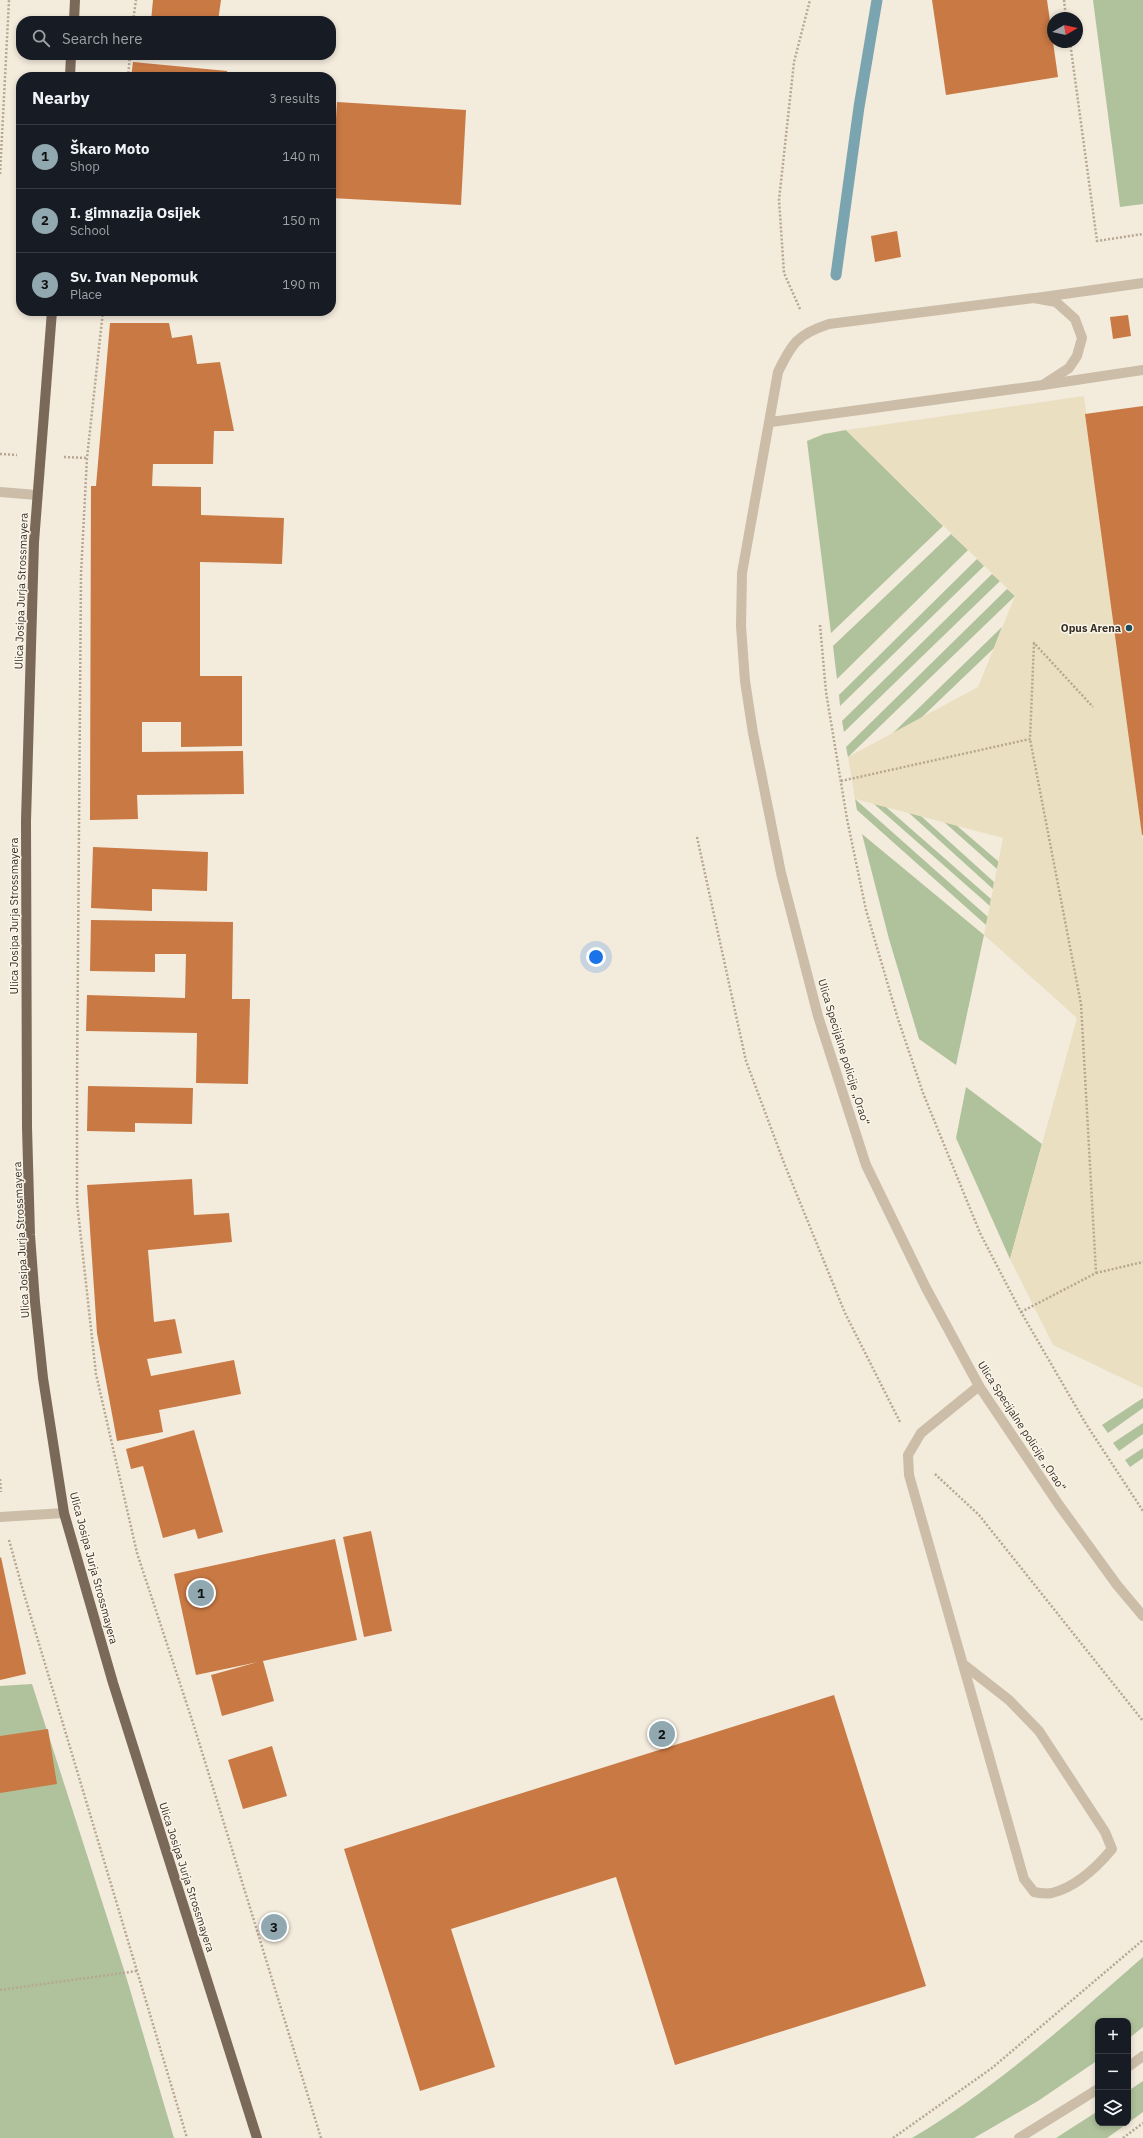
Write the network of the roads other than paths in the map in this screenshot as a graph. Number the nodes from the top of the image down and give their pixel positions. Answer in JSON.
{"nodes":[{"id":1,"x":75,"y":0,"type":"edge"},
{"id":2,"x":74,"y":16,"type":"edge"},
{"id":3,"x":71,"y":60,"type":"edge"},
{"id":4,"x":70,"y":72,"type":"edge"},
{"id":5,"x":1143,"y":283,"type":"edge"},
{"id":6,"x":1034,"y":298,"type":"junction"},
{"id":7,"x":52,"y":316,"type":"edge"},
{"id":8,"x":1143,"y":370,"type":"edge"},
{"id":9,"x":1043,"y":385,"type":"junction"},
{"id":10,"x":771,"y":422,"type":"junction"},
{"id":11,"x":0,"y":492,"type":"edge"},
{"id":12,"x":37,"y":495,"type":"junction"},
{"id":13,"x":979,"y":1386,"type":"junction"},
{"id":14,"x":64,"y":1513,"type":"junction"},
{"id":15,"x":2,"y":1517,"type":"edge"},
{"id":16,"x":1143,"y":1616,"type":"edge"},
{"id":17,"x":963,"y":1664,"type":"junction"},
{"id":18,"x":1143,"y":2056,"type":"edge"},
{"id":19,"x":1131,"y":2065,"type":"edge"},
{"id":20,"x":1096,"y":2090,"type":"edge"},
{"id":21,"x":257,"y":2138,"type":"edge"},
{"id":22,"x":1019,"y":2138,"type":"edge"}],
"edges":[{"from":1,"to":2,"type":"main road"},
{"from":3,"to":4,"type":"main road"},
{"from":5,"to":6,"type":"street"},
{"from":6,"to":9,"type":"street"},
{"from":6,"to":10,"type":"street","name":"Ulica Specijalne policije „Orao“"},
{"from":7,"to":12,"type":"main road","name":"Ulica Josipa Jurja Strossmayera"},
{"from":8,"to":9,"type":"street"},
{"from":9,"to":10,"type":"street"},
{"from":10,"to":13,"type":"street","name":"Ulica Specijalne policije „Orao“"},
{"from":11,"to":12,"type":"street"},
{"from":12,"to":14,"type":"main road","name":"Ulica Josipa Jurja Strossmayera"},
{"from":13,"to":16,"type":"street","name":"Ulica Specijalne policije „Orao“"},
{"from":13,"to":17,"type":"street"},
{"from":14,"to":15,"type":"street"},
{"from":14,"to":21,"type":"main road","name":"Ulica Josipa Jurja Strossmayera"},
{"from":17,"to":17,"type":"street"},
{"from":18,"to":19,"type":"street"},
{"from":20,"to":22,"type":"street"}]}
